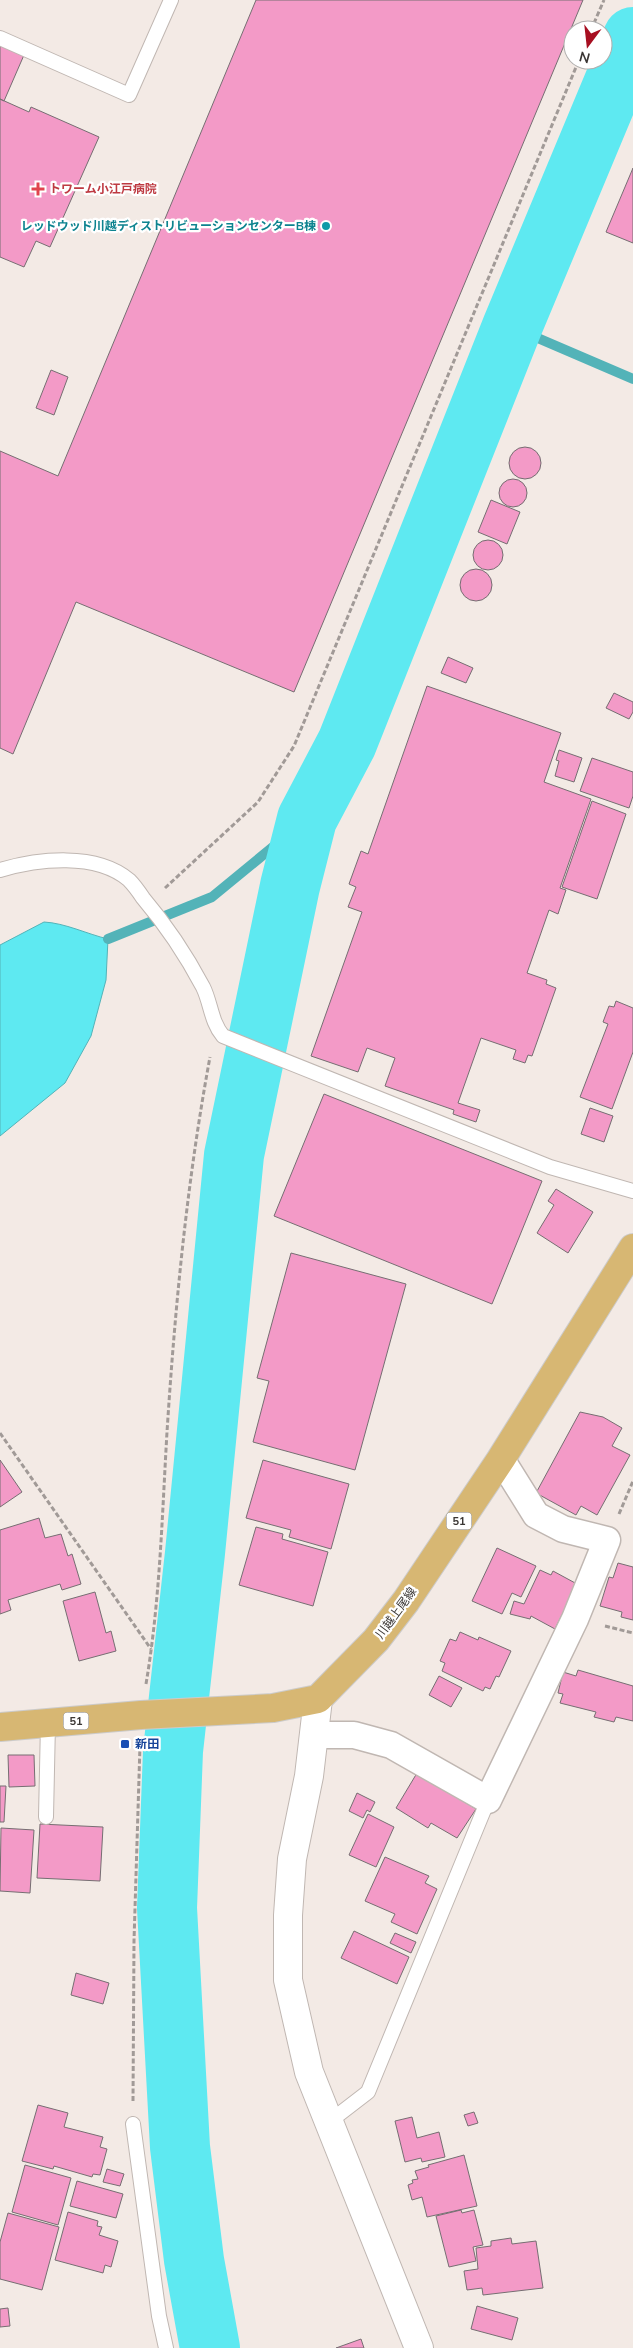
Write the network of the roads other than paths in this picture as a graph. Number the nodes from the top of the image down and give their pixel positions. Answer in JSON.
{"nodes":[{"id":1,"x":171,"y":0,"type":"edge"},
{"id":2,"x":0,"y":38,"type":"edge"},
{"id":3,"x":0,"y":870,"type":"edge"},
{"id":4,"x":633,"y":1191,"type":"edge"},
{"id":5,"x":633,"y":1248,"type":"edge"},
{"id":6,"x":501,"y":1459,"type":"junction"},
{"id":7,"x":318,"y":1698,"type":"junction"},
{"id":8,"x":48,"y":1723,"type":"junction"},
{"id":9,"x":0,"y":1728,"type":"edge"},
{"id":10,"x":315,"y":1735,"type":"junction"},
{"id":11,"x":488,"y":1800,"type":"junction"},
{"id":12,"x":46,"y":1817,"type":"dead end"},
{"id":13,"x":329,"y":2122,"type":"junction"},
{"id":14,"x":133,"y":2124,"type":"road end"},
{"id":15,"x":166,"y":2348,"type":"edge"},
{"id":16,"x":419,"y":2348,"type":"edge"}],
"edges":[{"from":1,"to":2,"type":"lane"},
{"from":3,"to":4,"type":"lane"},
{"from":5,"to":6,"type":"main road","name":"川越上尾線","number":"51"},
{"from":6,"to":7,"type":"main road","name":"川越上尾線","number":"51"},
{"from":6,"to":11,"type":"street"},
{"from":7,"to":8,"type":"main road","name":"川越上尾線","number":"51"},
{"from":7,"to":10,"type":"street"},
{"from":8,"to":9,"type":"main road","name":"川越上尾線","number":"51"},
{"from":8,"to":12,"type":"lane"},
{"from":10,"to":11,"type":"street"},
{"from":10,"to":13,"type":"street"},
{"from":11,"to":13,"type":"lane"},
{"from":13,"to":16,"type":"street"},
{"from":14,"to":15,"type":"lane"}]}
